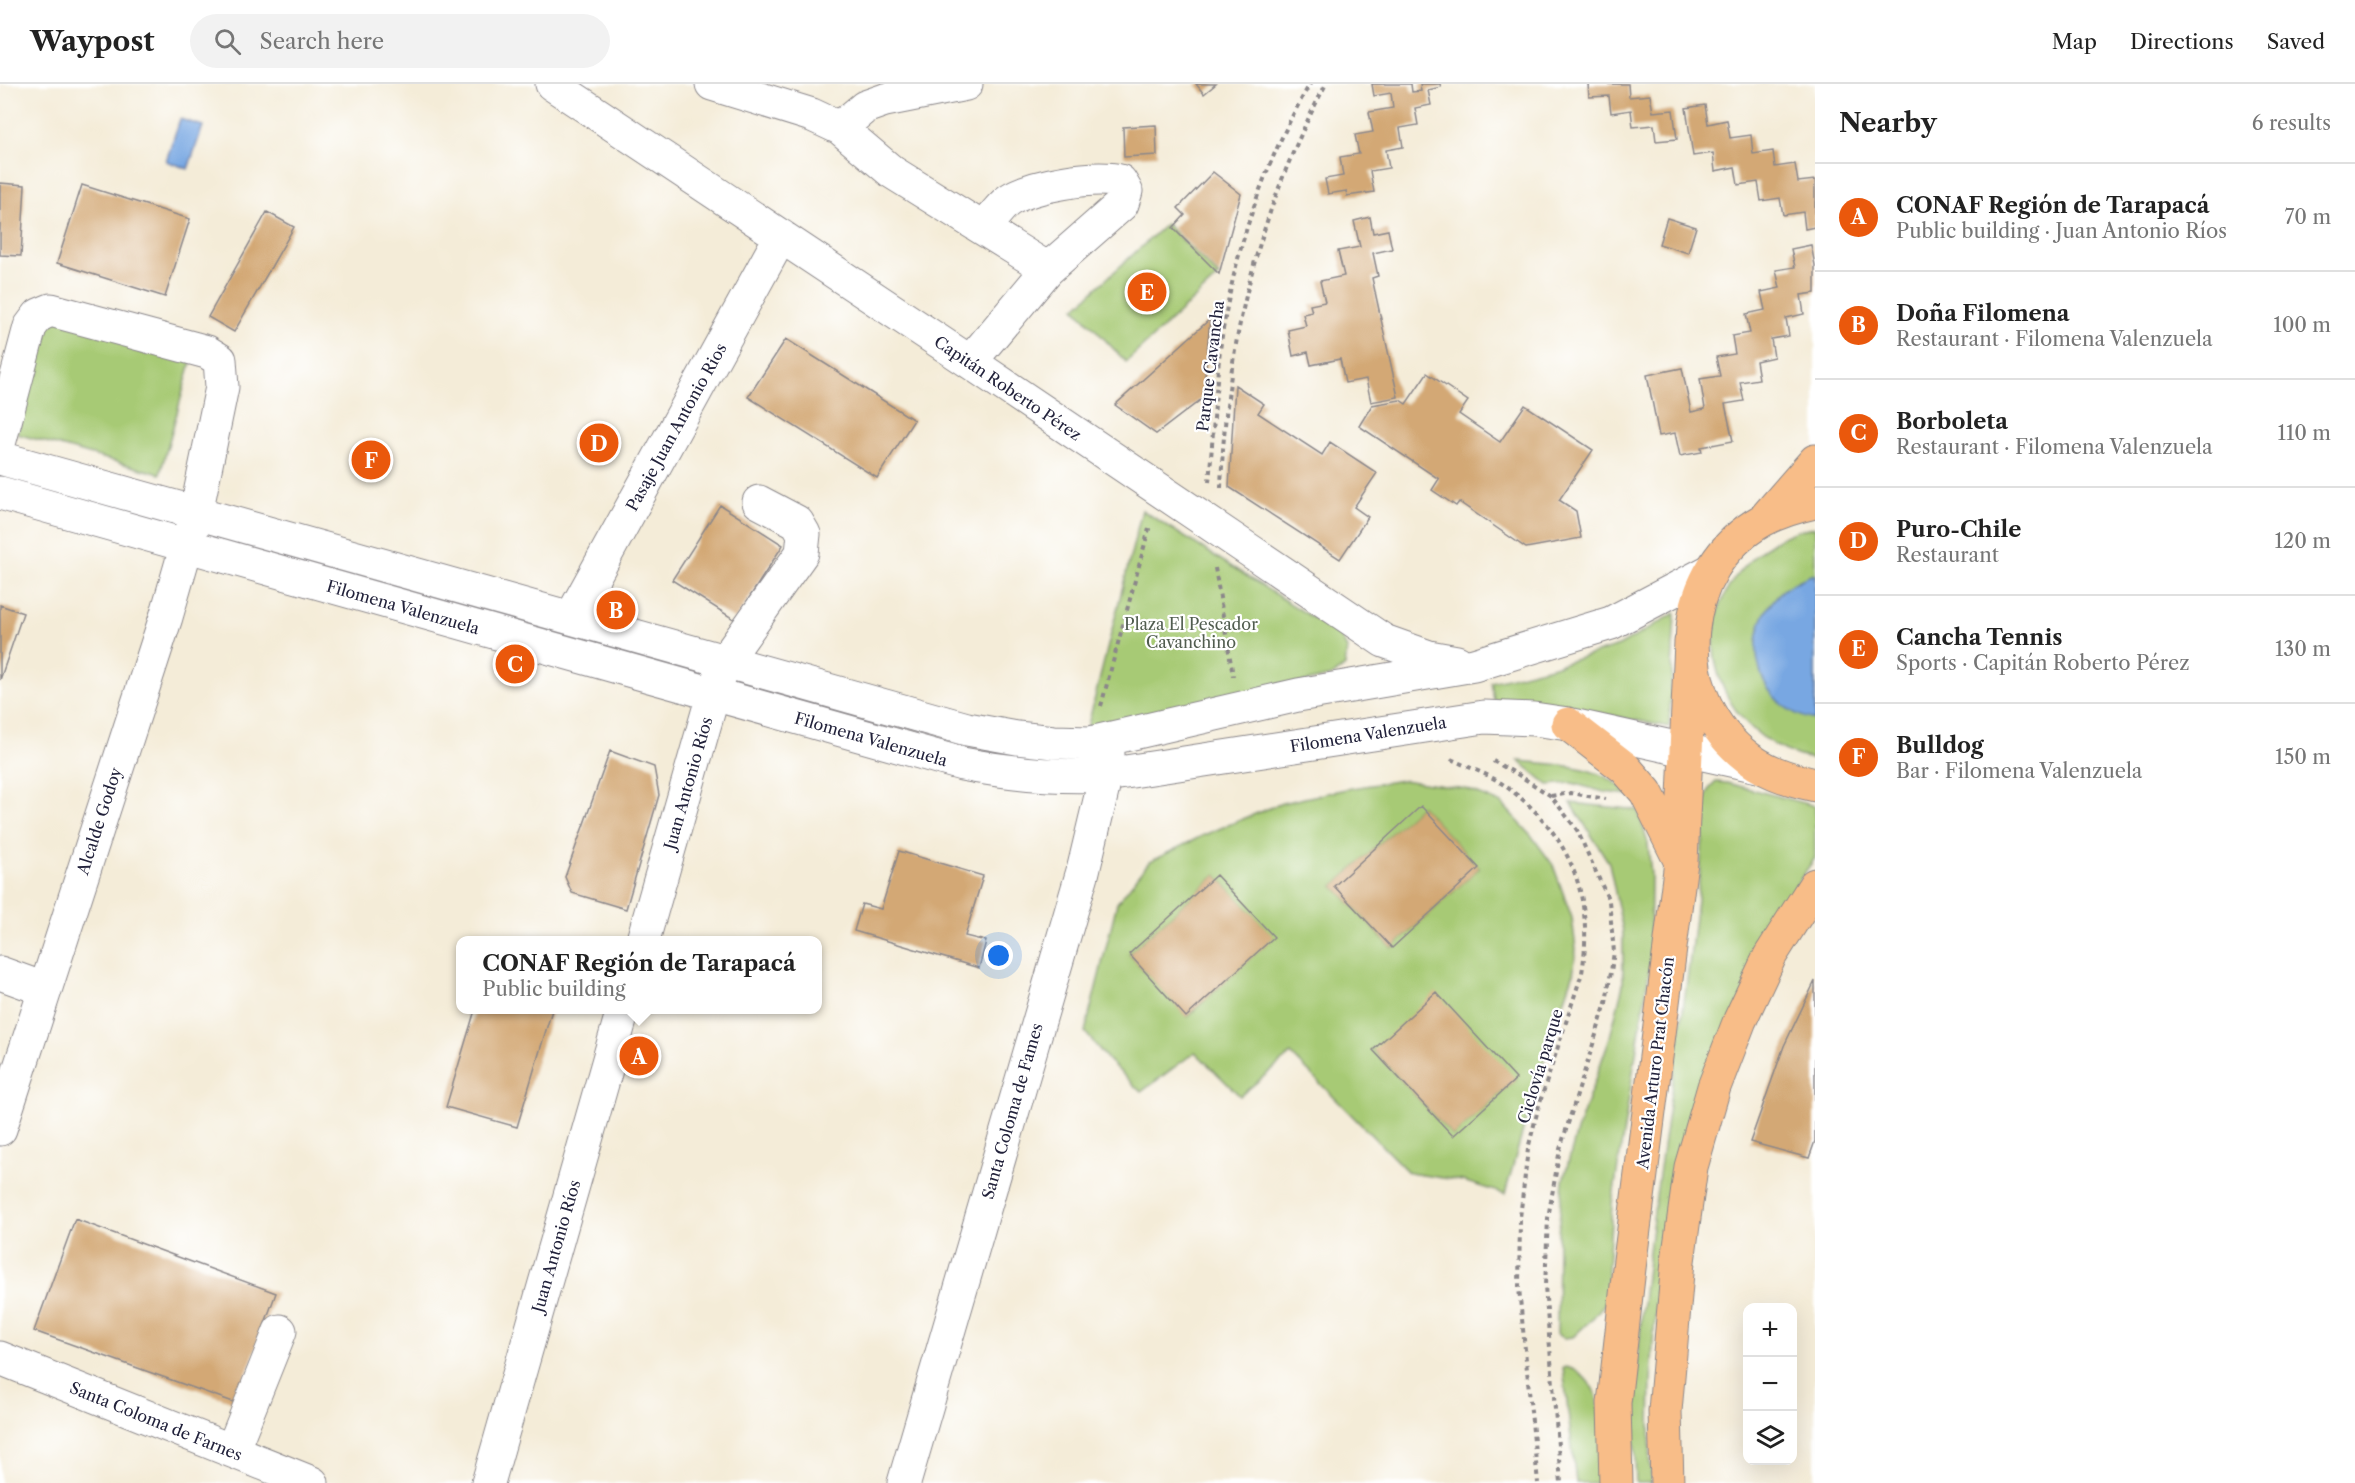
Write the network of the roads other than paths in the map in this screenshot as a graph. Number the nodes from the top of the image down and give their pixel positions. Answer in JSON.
{"nodes":[{"id":1,"x":552,"y":84,"type":"edge"},
{"id":2,"x":712,"y":84,"type":"edge"},
{"id":3,"x":966,"y":84,"type":"edge"},
{"id":4,"x":840,"y":128,"type":"junction"},
{"id":5,"x":984,"y":228,"type":"junction"},
{"id":6,"x":781,"y":236,"type":"junction"},
{"id":7,"x":1048,"y":269,"type":"junction"},
{"id":8,"x":970,"y":362,"type":"junction"},
{"id":9,"x":0,"y":440,"type":"edge"},
{"id":10,"x":0,"y":458,"type":"edge"},
{"id":11,"x":1815,"y":461,"type":"edge"},
{"id":12,"x":0,"y":493,"type":"edge"},
{"id":13,"x":759,"y":502,"type":"dead end"},
{"id":14,"x":1815,"y":502,"type":"edge"},
{"id":15,"x":196,"y":513,"type":"junction"},
{"id":16,"x":1763,"y":520,"type":"junction"},
{"id":17,"x":186,"y":546,"type":"junction"},
{"id":18,"x":1710,"y":571,"type":"junction"},
{"id":19,"x":571,"y":618,"type":"junction"},
{"id":20,"x":1691,"y":642,"type":"junction"},
{"id":21,"x":725,"y":661,"type":"junction"},
{"id":22,"x":1474,"y":666,"type":"junction"},
{"id":23,"x":713,"y":694,"type":"junction"},
{"id":24,"x":1568,"y":724,"type":"junction"},
{"id":25,"x":1100,"y":740,"type":"junction"},
{"id":26,"x":1686,"y":749,"type":"junction"},
{"id":27,"x":1762,"y":767,"type":"junction"},
{"id":28,"x":1106,"y":775,"type":"junction"},
{"id":29,"x":1815,"y":785,"type":"edge"},
{"id":30,"x":1681,"y":862,"type":"junction"},
{"id":31,"x":1815,"y":885,"type":"edge"},
{"id":32,"x":644,"y":936,"type":"edge"},
{"id":33,"x":0,"y":974,"type":"edge"},
{"id":34,"x":44,"y":989,"type":"junction"},
{"id":35,"x":622,"y":1014,"type":"edge"},
{"id":36,"x":0,"y":1129,"type":"edge"},
{"id":37,"x":280,"y":1331,"type":"dead end"},
{"id":38,"x":0,"y":1358,"type":"edge"},
{"id":39,"x":232,"y":1451,"type":"junction"},
{"id":40,"x":312,"y":1483,"type":"edge"},
{"id":41,"x":488,"y":1483,"type":"edge"},
{"id":42,"x":903,"y":1483,"type":"edge"},
{"id":43,"x":1616,"y":1483,"type":"edge"},
{"id":44,"x":1667,"y":1483,"type":"edge"}],
"edges":[{"from":1,"to":6,"type":"street","name":"Capitán Roberto Pérez"},
{"from":2,"to":4,"type":"street"},
{"from":3,"to":4,"type":"street"},
{"from":4,"to":5,"type":"street"},
{"from":5,"to":7,"type":"street"},
{"from":5,"to":7,"type":"street"},
{"from":6,"to":8,"type":"street","name":"Capitán Roberto Pérez"},
{"from":6,"to":19,"type":"street","name":"Pasaje Juan Antonio Rios"},
{"from":7,"to":8,"type":"street"},
{"from":8,"to":22,"type":"street","name":"Capitán Roberto Pérez"},
{"from":9,"to":15,"type":"street","name":"Alcalde Godoy"},
{"from":10,"to":15,"type":"street","name":"Filomena Valenzuela"},
{"from":11,"to":16,"type":"main road","name":"Avenida Arturo Prat Chacón"},
{"from":12,"to":17,"type":"street","name":"Filomena Valenzuela"},
{"from":13,"to":21,"type":"street","name":"Juan Antonio Ríos"},
{"from":14,"to":16,"type":"main road","name":"Avenida Arturo Prat Chacón"},
{"from":15,"to":17,"type":"street","name":"Alcalde Godoy"},
{"from":15,"to":19,"type":"street","name":"Filomena Valenzuela"},
{"from":16,"to":18,"type":"main road","name":"Avenida Arturo Prat Chacón"},
{"from":17,"to":23,"type":"street","name":"Filomena Valenzuela"},
{"from":17,"to":34,"type":"street","name":"Alcalde Godoy"},
{"from":18,"to":20,"type":"main road","name":"Avenida Arturo Prat Chacón"},
{"from":18,"to":22,"type":"street","name":"Filomena Valenzuela"},
{"from":19,"to":21,"type":"street","name":"Filomena Valenzuela"},
{"from":20,"to":26,"type":"main road","name":"Avenida Arturo Prat Chacón"},
{"from":20,"to":27,"type":"main road","name":"Avenida Arturo Prat Chacón"},
{"from":21,"to":23,"type":"street","name":"Juan Antonio Ríos"},
{"from":21,"to":25,"type":"street","name":"Filomena Valenzuela"},
{"from":22,"to":25,"type":"street","name":"Filomena Valenzuela"},
{"from":23,"to":28,"type":"street","name":"Filomena Valenzuela"},
{"from":23,"to":32,"type":"street","name":"Juan Antonio Ríos"},
{"from":24,"to":26,"type":"street","name":"Filomena Valenzuela"},
{"from":24,"to":28,"type":"street","name":"Filomena Valenzuela"},
{"from":24,"to":30,"type":"main road"},
{"from":25,"to":28,"type":"street","name":"Santa Coloma de Fames"},
{"from":26,"to":27,"type":"street","name":"Filomena Valenzuela"},
{"from":26,"to":30,"type":"main road","name":"Avenida Arturo Prat Chacón"},
{"from":27,"to":29,"type":"main road","name":"Avenida Arturo Prat Chacón"},
{"from":28,"to":42,"type":"street","name":"Santa Coloma de Fames"},
{"from":30,"to":43,"type":"main road","name":"Avenida Arturo Prat Chacón"},
{"from":31,"to":44,"type":"main road"},
{"from":33,"to":34,"type":"street"},
{"from":34,"to":36,"type":"street","name":"Alcalde Godoy"},
{"from":35,"to":41,"type":"street","name":"Juan Antonio Ríos"},
{"from":37,"to":39,"type":"street"},
{"from":38,"to":39,"type":"street","name":"Santa Coloma de Farnes"},
{"from":39,"to":40,"type":"street","name":"Santa Coloma de Farnes"}]}
